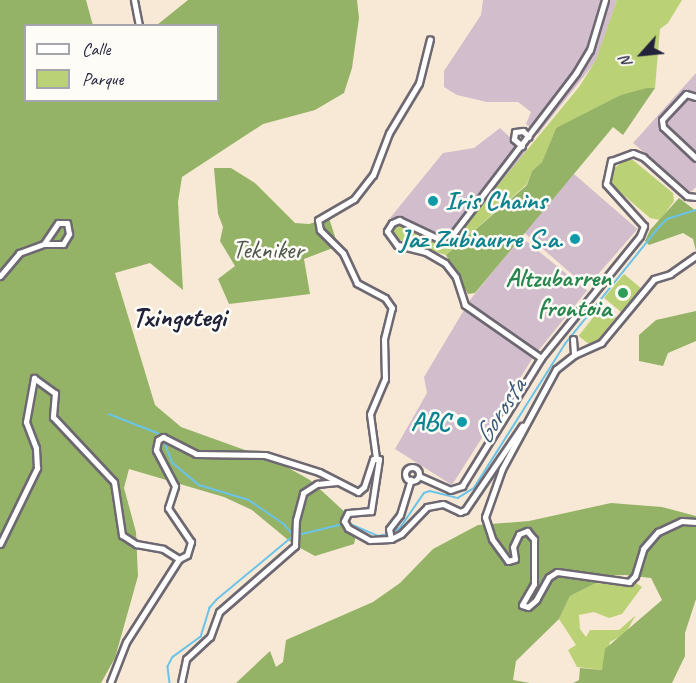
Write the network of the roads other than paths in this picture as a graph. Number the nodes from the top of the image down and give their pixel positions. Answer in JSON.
{"nodes":[{"id":1,"x":134,"y":0,"type":"edge"},
{"id":2,"x":605,"y":0,"type":"edge"},
{"id":3,"x":139,"y":24,"type":"edge"},
{"id":4,"x":430,"y":39,"type":"dead end"},
{"id":5,"x":696,"y":97,"type":"edge"},
{"id":6,"x":696,"y":158,"type":"edge"},
{"id":7,"x":696,"y":197,"type":"edge"},
{"id":8,"x":44,"y":244,"type":"junction"},
{"id":9,"x":696,"y":256,"type":"edge"},
{"id":10,"x":0,"y":276,"type":"edge"},
{"id":11,"x":573,"y":339,"type":"dead end"},
{"id":12,"x":574,"y":355,"type":"junction"},
{"id":13,"x":541,"y":358,"type":"junction"},
{"id":14,"x":528,"y":421,"type":"junction"},
{"id":15,"x":376,"y":458,"type":"junction"},
{"id":16,"x":419,"y":476,"type":"junction"},
{"id":17,"x":411,"y":480,"type":"junction"},
{"id":18,"x":338,"y":482,"type":"junction"},
{"id":19,"x":696,"y":522,"type":"edge"},
{"id":20,"x":390,"y":535,"type":"junction"},
{"id":21,"x":0,"y":544,"type":"edge"},
{"id":22,"x":179,"y":559,"type":"junction"},
{"id":23,"x":110,"y":683,"type":"edge"},
{"id":24,"x":182,"y":683,"type":"edge"}],
"edges":[{"from":1,"to":3,"type":"street"},
{"from":2,"to":13,"type":"street"},
{"from":4,"to":15,"type":"street"},
{"from":5,"to":6,"type":"street"},
{"from":7,"to":13,"type":"street"},
{"from":8,"to":8,"type":"street"},
{"from":8,"to":10,"type":"street"},
{"from":9,"to":12,"type":"street"},
{"from":11,"to":12,"type":"street"},
{"from":12,"to":14,"type":"street"},
{"from":13,"to":16,"type":"street"},
{"from":14,"to":19,"type":"street"},
{"from":14,"to":20,"type":"street"},
{"from":15,"to":18,"type":"street"},
{"from":15,"to":20,"type":"street"},
{"from":16,"to":17,"type":"street"},
{"from":16,"to":17,"type":"street"},
{"from":17,"to":20,"type":"street"},
{"from":18,"to":22,"type":"street"},
{"from":18,"to":24,"type":"street"},
{"from":21,"to":22,"type":"street"},
{"from":22,"to":23,"type":"street"}]}
